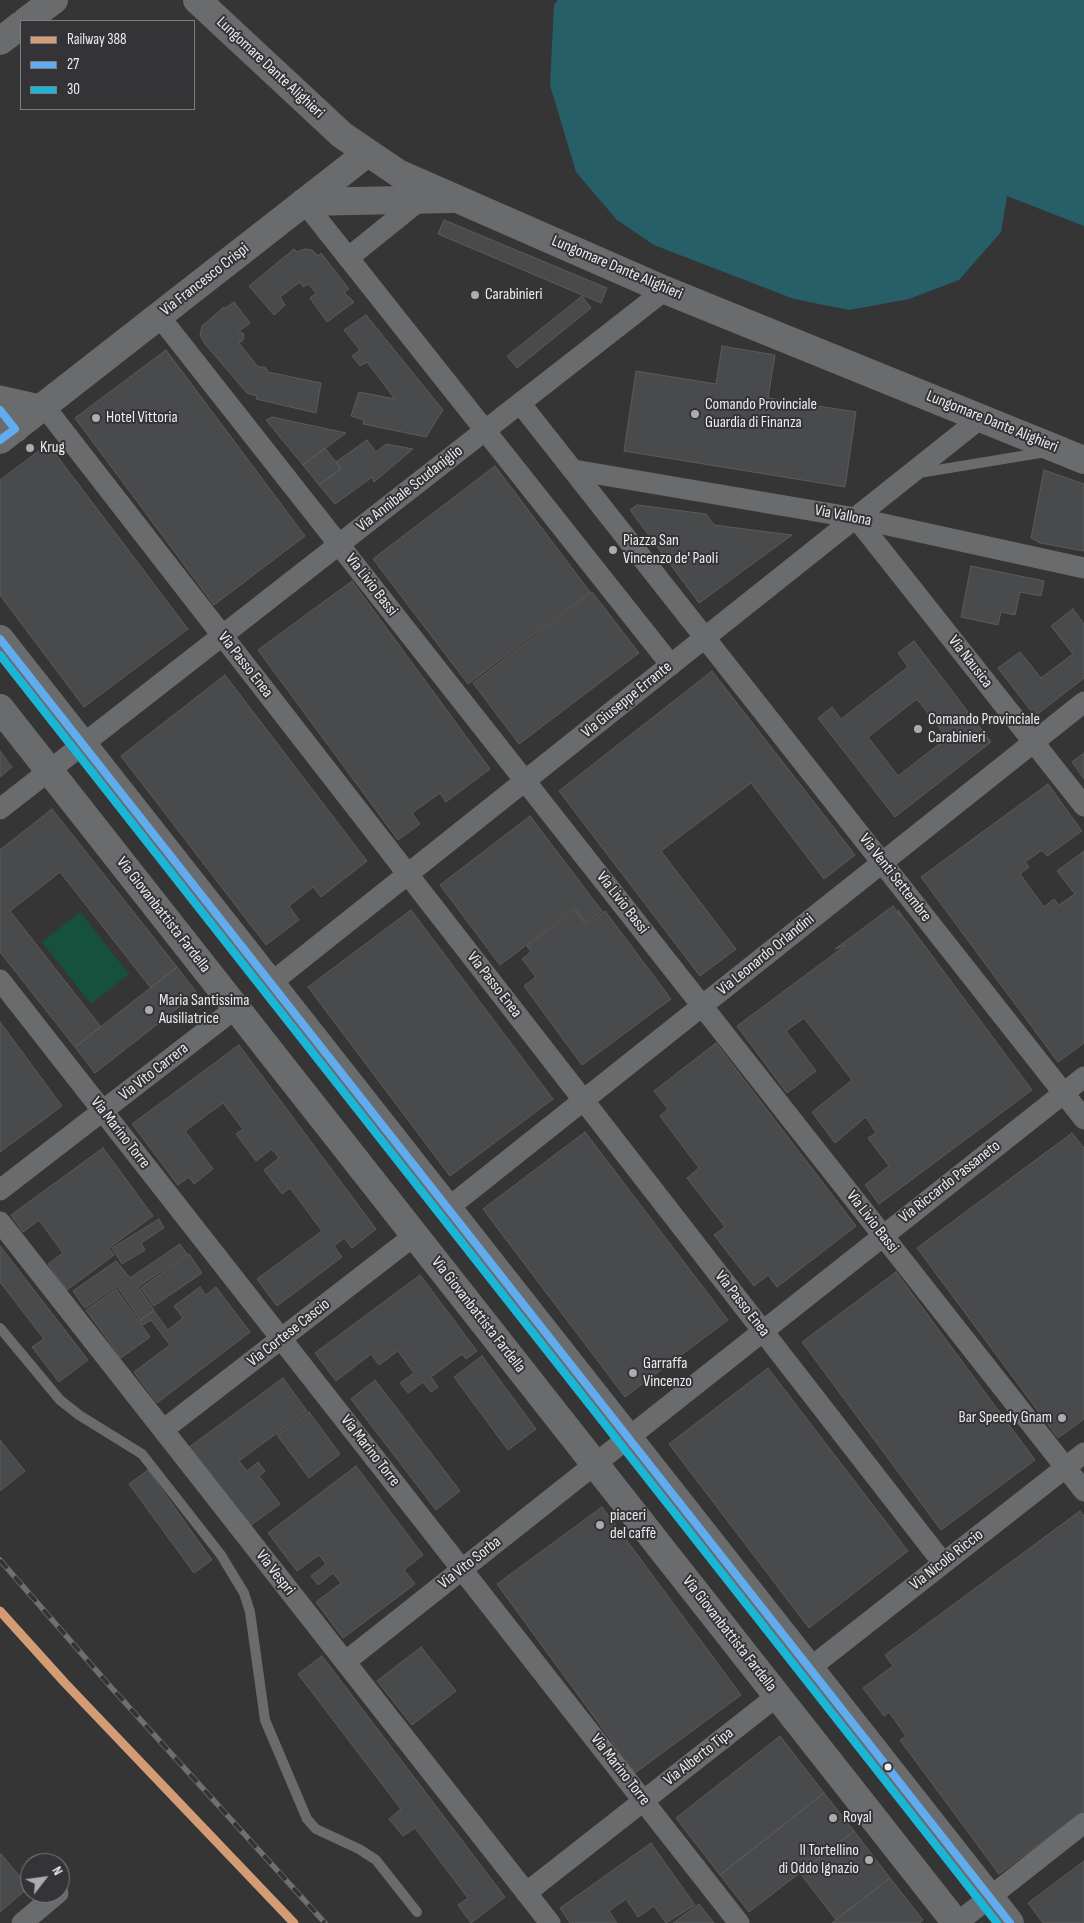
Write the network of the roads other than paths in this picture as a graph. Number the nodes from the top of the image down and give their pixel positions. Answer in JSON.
{"nodes":[{"id":1,"x":54,"y":0,"type":"edge"},
{"id":2,"x":197,"y":0,"type":"edge"},
{"id":3,"x":27,"y":20,"type":"edge"},
{"id":4,"x":20,"y":26,"type":"edge"},
{"id":5,"x":0,"y":41,"type":"edge"},
{"id":6,"x":366,"y":154,"type":"junction"},
{"id":7,"x":458,"y":199,"type":"junction"},
{"id":8,"x":420,"y":200,"type":"junction"},
{"id":9,"x":304,"y":202,"type":"junction"},
{"id":10,"x":348,"y":258,"type":"junction"},
{"id":11,"x":666,"y":290,"type":"junction"},
{"id":12,"x":159,"y":316,"type":"junction"},
{"id":13,"x":0,"y":396,"type":"edge"},
{"id":14,"x":520,"y":403,"type":"junction"},
{"id":15,"x":44,"y":406,"type":"junction"},
{"id":16,"x":982,"y":417,"type":"junction"},
{"id":17,"x":5,"y":426,"type":"edge"},
{"id":18,"x":485,"y":431,"type":"junction"},
{"id":19,"x":1072,"y":455,"type":"edge"},
{"id":20,"x":574,"y":470,"type":"junction"},
{"id":21,"x":911,"y":474,"type":"junction"},
{"id":22,"x":856,"y":518,"type":"junction"},
{"id":23,"x":339,"y":544,"type":"junction"},
{"id":24,"x":1084,"y":568,"type":"edge"},
{"id":25,"x":222,"y":636,"type":"junction"},
{"id":26,"x":706,"y":638,"type":"junction"},
{"id":27,"x":0,"y":639,"type":"edge"},
{"id":28,"x":671,"y":665,"type":"junction"},
{"id":29,"x":1084,"y":702,"type":"edge"},
{"id":30,"x":0,"y":708,"type":"edge"},
{"id":31,"x":1034,"y":742,"type":"junction"},
{"id":32,"x":83,"y":744,"type":"junction"},
{"id":33,"x":49,"y":770,"type":"junction"},
{"id":34,"x":525,"y":781,"type":"junction"},
{"id":35,"x":1084,"y":806,"type":"edge"},
{"id":36,"x":0,"y":809,"type":"edge"},
{"id":37,"x":883,"y":862,"type":"junction"},
{"id":38,"x":408,"y":874,"type":"junction"},
{"id":39,"x":0,"y":980,"type":"edge"},
{"id":40,"x":271,"y":984,"type":"junction"},
{"id":41,"x":702,"y":1006,"type":"junction"},
{"id":42,"x":236,"y":1008,"type":"junction"},
{"id":43,"x":1084,"y":1077,"type":"edge"},
{"id":44,"x":1064,"y":1093,"type":"junction"},
{"id":45,"x":584,"y":1100,"type":"junction"},
{"id":46,"x":103,"y":1111,"type":"junction"},
{"id":47,"x":1084,"y":1118,"type":"edge"},
{"id":48,"x":0,"y":1190,"type":"edge"},
{"id":49,"x":448,"y":1208,"type":"junction"},
{"id":50,"x":0,"y":1222,"type":"edge"},
{"id":51,"x":415,"y":1235,"type":"junction"},
{"id":52,"x":883,"y":1235,"type":"junction"},
{"id":53,"x":0,"y":1328,"type":"edge"},
{"id":54,"x":762,"y":1330,"type":"junction"},
{"id":55,"x":281,"y":1339,"type":"junction"},
{"id":56,"x":163,"y":1430,"type":"junction"},
{"id":57,"x":627,"y":1436,"type":"junction"},
{"id":58,"x":1084,"y":1453,"type":"edge"},
{"id":59,"x":595,"y":1464,"type":"junction"},
{"id":60,"x":1065,"y":1467,"type":"junction"},
{"id":61,"x":1084,"y":1491,"type":"edge"},
{"id":62,"x":943,"y":1563,"type":"junction"},
{"id":63,"x":462,"y":1569,"type":"junction"},
{"id":64,"x":345,"y":1662,"type":"junction"},
{"id":65,"x":810,"y":1668,"type":"junction"},
{"id":66,"x":777,"y":1696,"type":"junction"},
{"id":67,"x":644,"y":1800,"type":"junction"},
{"id":68,"x":1084,"y":1823,"type":"edge"},
{"id":69,"x":526,"y":1893,"type":"junction"},
{"id":70,"x":990,"y":1897,"type":"junction"},
{"id":71,"x":46,"y":1903,"type":"edge"},
{"id":72,"x":417,"y":1912,"type":"dead end"},
{"id":73,"x":22,"y":1923,"type":"edge"},
{"id":74,"x":550,"y":1923,"type":"edge"},
{"id":75,"x":739,"y":1923,"type":"edge"},
{"id":76,"x":956,"y":1923,"type":"edge"},
{"id":77,"x":1010,"y":1923,"type":"edge"}],
"edges":[{"from":1,"to":3,"type":"main road"},
{"from":2,"to":6,"type":"main road","name":"Lungomare Dante Alighieri"},
{"from":4,"to":5,"type":"main road"},
{"from":6,"to":7,"type":"main road","name":"Lungomare Dante Alighieri"},
{"from":6,"to":9,"type":"main road","name":"Via Francesco Crispi"},
{"from":7,"to":8,"type":"main road"},
{"from":7,"to":11,"type":"main road","name":"Lungomare Dante Alighieri"},
{"from":8,"to":9,"type":"main road"},
{"from":8,"to":10,"type":"street"},
{"from":9,"to":10,"type":"street"},
{"from":9,"to":12,"type":"main road","name":"Via Francesco Crispi"},
{"from":10,"to":18,"type":"street"},
{"from":11,"to":14,"type":"street","name":"Via Annibale Scudaniglio"},
{"from":11,"to":16,"type":"main road","name":"Lungomare Dante Alighieri"},
{"from":12,"to":15,"type":"main road","name":"Via Francesco Crispi"},
{"from":12,"to":23,"type":"street","name":"Via Livio Bassi"},
{"from":13,"to":15,"type":"street"},
{"from":14,"to":18,"type":"street","name":"Via Annibale Scudaniglio"},
{"from":14,"to":20,"type":"street","name":"Via Venti Settembre"},
{"from":15,"to":17,"type":"main road","name":"Via Francesco Crispi"},
{"from":15,"to":25,"type":"street","name":"Via Passo Enea"},
{"from":16,"to":19,"type":"main road","name":"Lungomare Dante Alighieri"},
{"from":16,"to":21,"type":"street","name":"Via Giuseppe Errante"},
{"from":18,"to":23,"type":"street","name":"Via Annibale Scudaniglio"},
{"from":18,"to":28,"type":"street"},
{"from":19,"to":21,"type":"lane"},
{"from":20,"to":22,"type":"street","name":"Via Vallona"},
{"from":20,"to":26,"type":"street","name":"Via Venti Settembre"},
{"from":21,"to":22,"type":"street","name":"Via Giuseppe Errante"},
{"from":22,"to":24,"type":"street","name":"Via Vallona"},
{"from":22,"to":26,"type":"street","name":"Via Giuseppe Errante"},
{"from":22,"to":31,"type":"street","name":"Via Nausica"},
{"from":23,"to":25,"type":"street","name":"Via Annibale Scudaniglio"},
{"from":23,"to":34,"type":"street","name":"Via Livio Bassi"},
{"from":25,"to":32,"type":"street","name":"Via Annibale Scudaniglio"},
{"from":25,"to":38,"type":"street","name":"Via Passo Enea"},
{"from":26,"to":28,"type":"street","name":"Via Giuseppe Errante"},
{"from":26,"to":37,"type":"street","name":"Via Venti Settembre"},
{"from":27,"to":32,"type":"main road"},
{"from":28,"to":34,"type":"street","name":"Via Giuseppe Errante"},
{"from":29,"to":31,"type":"street","name":"Via Leonardo Orlandini"},
{"from":30,"to":33,"type":"main road","name":"Via Giovanbattista Fardella"},
{"from":31,"to":35,"type":"street","name":"Via Nausica"},
{"from":31,"to":37,"type":"street","name":"Via Leonardo Orlandini"},
{"from":32,"to":33,"type":"street","name":"Via Annibale Scudaniglio"},
{"from":32,"to":40,"type":"main road"},
{"from":33,"to":36,"type":"street","name":"Via Annibale Scudaniglio"},
{"from":33,"to":42,"type":"main road","name":"Via Giovanbattista Fardella"},
{"from":34,"to":38,"type":"street","name":"Via Giuseppe Errante"},
{"from":34,"to":41,"type":"street","name":"Via Livio Bassi"},
{"from":37,"to":41,"type":"street","name":"Via Leonardo Orlandini"},
{"from":37,"to":44,"type":"street","name":"Via Venti Settembre"},
{"from":38,"to":40,"type":"street","name":"Via Giuseppe Errante"},
{"from":38,"to":45,"type":"street","name":"Via Passo Enea"},
{"from":39,"to":46,"type":"street","name":"Via Marino Torre"},
{"from":40,"to":49,"type":"main road"},
{"from":41,"to":45,"type":"street","name":"Via Leonardo Orlandini"},
{"from":41,"to":52,"type":"street","name":"Via Livio Bassi"},
{"from":42,"to":46,"type":"street","name":"Via Vito Carrera"},
{"from":42,"to":51,"type":"main road","name":"Via Giovanbattista Fardella"},
{"from":43,"to":44,"type":"street","name":"Via Riccardo Passaneto"},
{"from":44,"to":47,"type":"street","name":"Via Venti Settembre"},
{"from":44,"to":52,"type":"street","name":"Via Riccardo Passaneto"},
{"from":45,"to":49,"type":"street","name":"Via Leonardo Orlandini"},
{"from":45,"to":54,"type":"street","name":"Via Passo Enea"},
{"from":46,"to":48,"type":"street","name":"Via Vito Carrera"},
{"from":46,"to":55,"type":"street","name":"Via Marino Torre"},
{"from":49,"to":57,"type":"main road"},
{"from":50,"to":56,"type":"street","name":"Via Vespri"},
{"from":51,"to":55,"type":"street","name":"Via Cortese Cascio"},
{"from":51,"to":59,"type":"main road","name":"Via Giovanbattista Fardella"},
{"from":52,"to":54,"type":"street","name":"Via Riccardo Passaneto"},
{"from":52,"to":60,"type":"street","name":"Via Livio Bassi"},
{"from":53,"to":72,"type":"lane"},
{"from":54,"to":57,"type":"street","name":"Via Riccardo Passaneto"},
{"from":54,"to":62,"type":"street","name":"Via Passo Enea"},
{"from":55,"to":56,"type":"street","name":"Via Cortese Cascio"},
{"from":55,"to":63,"type":"street","name":"Via Marino Torre"},
{"from":56,"to":64,"type":"street","name":"Via Vespri"},
{"from":57,"to":59,"type":"street","name":"Via Vito Sorba"},
{"from":57,"to":65,"type":"main road"},
{"from":58,"to":60,"type":"street","name":"Via Nicolò Riccio"},
{"from":59,"to":63,"type":"street","name":"Via Vito Sorba"},
{"from":59,"to":66,"type":"main road","name":"Via Giovanbattista Fardella"},
{"from":60,"to":61,"type":"street","name":"Via Livio Bassi"},
{"from":60,"to":62,"type":"street","name":"Via Nicolò Riccio"},
{"from":62,"to":65,"type":"street","name":"Via Nicolò Riccio"},
{"from":63,"to":64,"type":"street","name":"Via Vito Sorba"},
{"from":63,"to":67,"type":"street","name":"Via Marino Torre"},
{"from":64,"to":69,"type":"street","name":"Via Vespri"},
{"from":65,"to":70,"type":"main road"},
{"from":66,"to":67,"type":"street","name":"Via Alberto Tipa"},
{"from":66,"to":76,"type":"main road","name":"Via Giovanbattista Fardella"},
{"from":67,"to":69,"type":"street","name":"Via Alberto Tipa"},
{"from":67,"to":75,"type":"street","name":"Via Marino Torre"},
{"from":68,"to":70,"type":"street"},
{"from":69,"to":74,"type":"street","name":"Via Vespri"},
{"from":70,"to":76,"type":"street"},
{"from":70,"to":77,"type":"main road"},
{"from":71,"to":73,"type":"street"}]}
